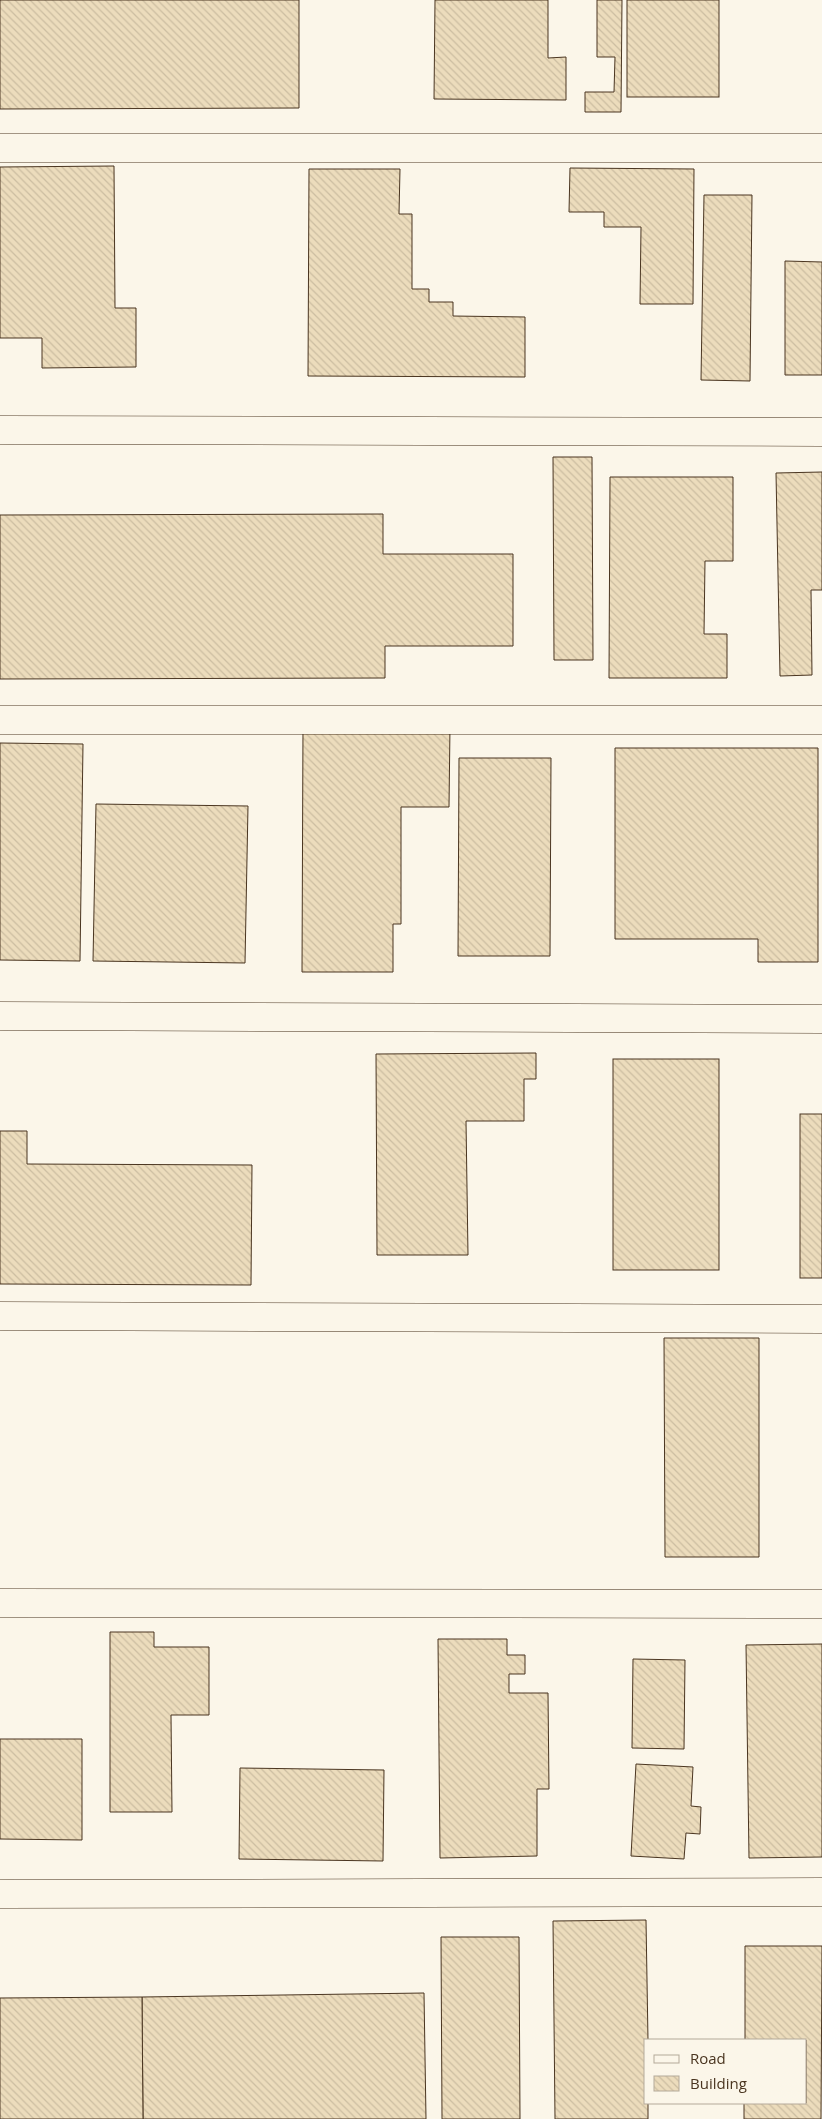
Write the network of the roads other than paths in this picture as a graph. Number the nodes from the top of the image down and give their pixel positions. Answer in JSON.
{"nodes":[{"id":1,"x":0,"y":148,"type":"edge"},
{"id":2,"x":822,"y":148,"type":"edge"},
{"id":3,"x":0,"y":430,"type":"edge"},
{"id":4,"x":822,"y":432,"type":"edge"},
{"id":5,"x":0,"y":720,"type":"edge"},
{"id":6,"x":822,"y":720,"type":"edge"},
{"id":7,"x":0,"y":1016,"type":"edge"},
{"id":8,"x":822,"y":1019,"type":"edge"},
{"id":9,"x":0,"y":1316,"type":"edge"},
{"id":10,"x":822,"y":1319,"type":"edge"},
{"id":11,"x":0,"y":1603,"type":"edge"},
{"id":12,"x":822,"y":1604,"type":"edge"},
{"id":13,"x":822,"y":1892,"type":"edge"},
{"id":14,"x":0,"y":1894,"type":"edge"}],
"edges":[{"from":1,"to":2,"type":"street"},
{"from":3,"to":4,"type":"street"},
{"from":5,"to":6,"type":"street"},
{"from":7,"to":8,"type":"street"},
{"from":9,"to":10,"type":"street"},
{"from":11,"to":12,"type":"street"},
{"from":13,"to":14,"type":"street"}]}
